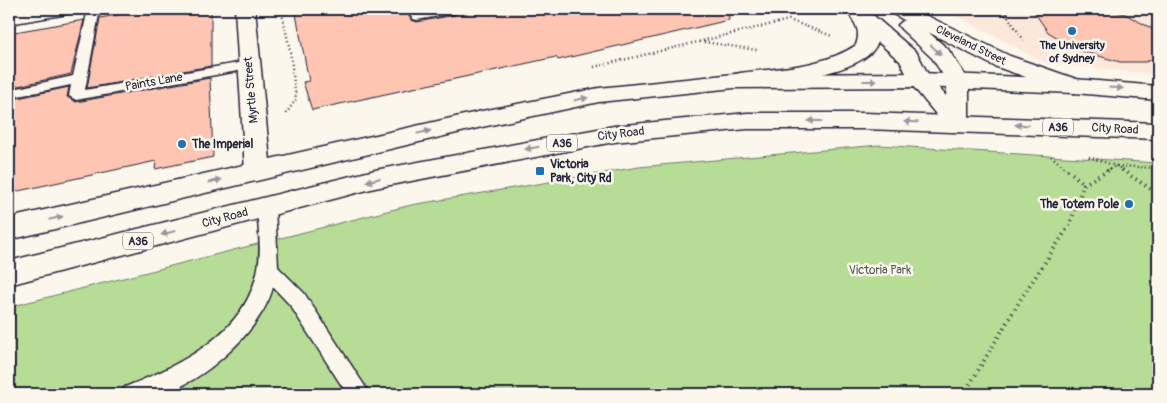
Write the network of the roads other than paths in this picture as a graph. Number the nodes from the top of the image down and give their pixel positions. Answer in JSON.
{"nodes":[{"id":1,"x":62,"y":9,"type":"edge"},
{"id":2,"x":94,"y":9,"type":"edge"},
{"id":3,"x":245,"y":9,"type":"edge"},
{"id":4,"x":455,"y":9,"type":"edge"},
{"id":5,"x":898,"y":9,"type":"edge"},
{"id":6,"x":867,"y":12,"type":"edge"},
{"id":7,"x":415,"y":13,"type":"edge"},
{"id":8,"x":9,"y":18,"type":"edge"},
{"id":9,"x":249,"y":65,"type":"junction"},
{"id":10,"x":80,"y":79,"type":"junction"},
{"id":11,"x":920,"y":80,"type":"junction"},
{"id":12,"x":734,"y":81,"type":"junction"},
{"id":13,"x":958,"y":81,"type":"junction"},
{"id":14,"x":1074,"y":86,"type":"junction"},
{"id":15,"x":1158,"y":93,"type":"edge"},
{"id":16,"x":9,"y":94,"type":"edge"},
{"id":17,"x":957,"y":124,"type":"junction"},
{"id":18,"x":1158,"y":131,"type":"edge"},
{"id":19,"x":258,"y":171,"type":"junction"},
{"id":20,"x":266,"y":207,"type":"junction"},
{"id":21,"x":9,"y":229,"type":"edge"},
{"id":22,"x":268,"y":269,"type":"junction"},
{"id":23,"x":9,"y":273,"type":"edge"},
{"id":24,"x":133,"y":394,"type":"edge"},
{"id":25,"x":359,"y":394,"type":"edge"}],
"edges":[{"from":1,"to":8,"type":"main road"},
{"from":2,"to":10,"type":"lane","name":"Paints Lane"},
{"from":3,"to":9,"type":"main road","name":"Myrtle Street"},
{"from":4,"to":7,"type":"lane"},
{"from":5,"to":14,"type":"main road","name":"Cleveland Street"},
{"from":6,"to":11,"type":"main road"},
{"from":6,"to":12,"type":"main road"},
{"from":6,"to":13,"type":"main road","name":"Cleveland Street","one_way":true},
{"from":9,"to":10,"type":"lane","name":"Paints Lane"},
{"from":9,"to":19,"type":"main road","name":"Myrtle Street"},
{"from":10,"to":16,"type":"lane"},
{"from":12,"to":11,"type":"main road","one_way":true},
{"from":11,"to":13,"type":"main road"},
{"from":11,"to":17,"type":"main road"},
{"from":19,"to":12,"type":"main road","one_way":true},
{"from":13,"to":14,"type":"main road"},
{"from":13,"to":17,"type":"main road"},
{"from":14,"to":15,"type":"main road","one_way":true},
{"from":18,"to":17,"type":"main road","name":"City Road","number":"A36","one_way":true},
{"from":17,"to":20,"type":"main road","name":"City Road","number":"A36","one_way":true},
{"from":21,"to":19,"type":"main road","one_way":true},
{"from":20,"to":22,"type":"lane"},
{"from":20,"to":23,"type":"main road","name":"City Road","number":"A36","one_way":true},
{"from":22,"to":24,"type":"lane"},
{"from":22,"to":25,"type":"lane"}]}
